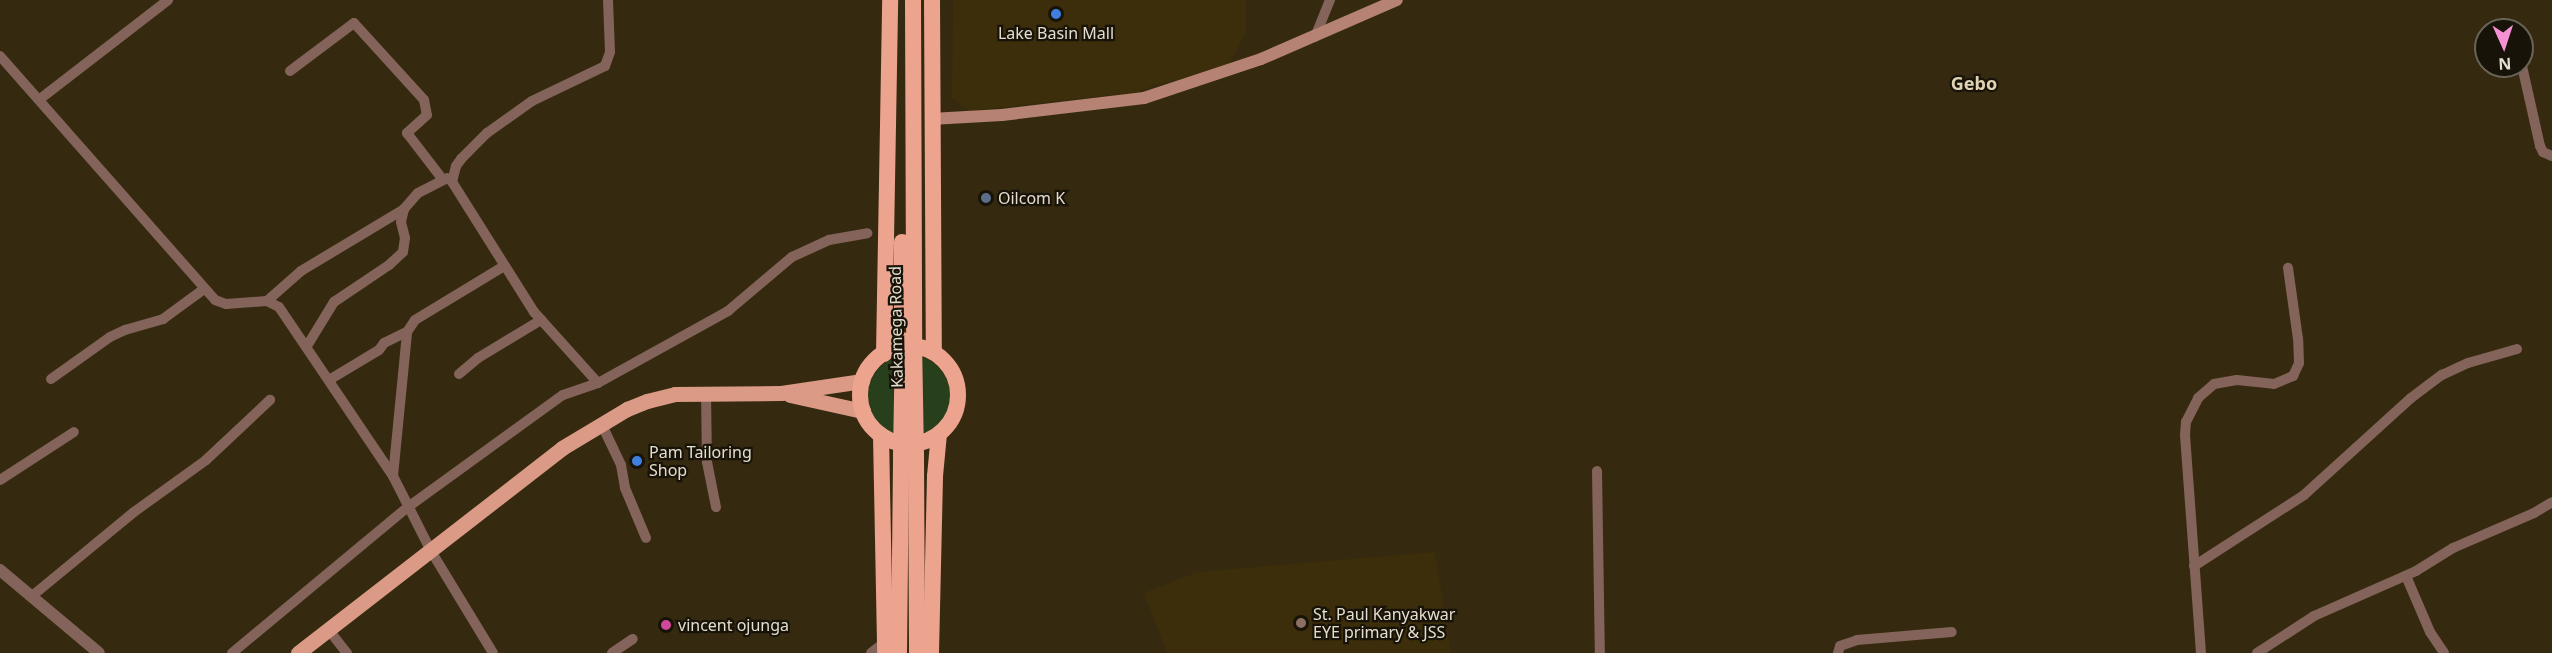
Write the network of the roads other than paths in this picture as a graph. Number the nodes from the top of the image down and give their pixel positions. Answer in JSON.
{"nodes":[{"id":1,"x":168,"y":0,"type":"edge"},
{"id":2,"x":608,"y":0,"type":"edge"},
{"id":3,"x":890,"y":0,"type":"edge"},
{"id":4,"x":904,"y":0,"type":"edge"},
{"id":5,"x":913,"y":0,"type":"edge"},
{"id":6,"x":932,"y":0,"type":"edge"},
{"id":7,"x":1330,"y":0,"type":"edge"},
{"id":8,"x":1397,"y":0,"type":"edge"},
{"id":9,"x":1315,"y":36,"type":"junction"},
{"id":10,"x":0,"y":56,"type":"edge"},
{"id":11,"x":290,"y":71,"type":"dead end"},
{"id":12,"x":2525,"y":78,"type":"edge"},
{"id":13,"x":40,"y":99,"type":"junction"},
{"id":14,"x":931,"y":119,"type":"junction"},
{"id":15,"x":2552,"y":156,"type":"edge"},
{"id":16,"x":448,"y":177,"type":"junction"},
{"id":17,"x":404,"y":209,"type":"junction"},
{"id":18,"x":867,"y":233,"type":"dead end"},
{"id":19,"x":504,"y":266,"type":"junction"},
{"id":20,"x":2288,"y":268,"type":"dead end"},
{"id":21,"x":204,"y":290,"type":"junction"},
{"id":22,"x":267,"y":301,"type":"junction"},
{"id":23,"x":542,"y":320,"type":"junction"},
{"id":24,"x":407,"y":332,"type":"junction"},
{"id":25,"x":307,"y":346,"type":"junction"},
{"id":26,"x":2517,"y":350,"type":"dead end"},
{"id":27,"x":934,"y":352,"type":"junction"},
{"id":28,"x":884,"y":354,"type":"junction"},
{"id":29,"x":459,"y":374,"type":"dead end"},
{"id":30,"x":51,"y":379,"type":"dead end"},
{"id":31,"x":329,"y":380,"type":"junction"},
{"id":32,"x":862,"y":381,"type":"junction"},
{"id":33,"x":598,"y":382,"type":"junction"},
{"id":34,"x":706,"y":393,"type":"junction"},
{"id":35,"x":781,"y":393,"type":"junction"},
{"id":36,"x":270,"y":400,"type":"dead end"},
{"id":37,"x":863,"y":411,"type":"junction"},
{"id":38,"x":601,"y":423,"type":"junction"},
{"id":39,"x":74,"y":432,"type":"dead end"},
{"id":40,"x":939,"y":434,"type":"junction"},
{"id":41,"x":881,"y":435,"type":"junction"},
{"id":42,"x":1597,"y":471,"type":"dead end"},
{"id":43,"x":393,"y":476,"type":"junction"},
{"id":44,"x":0,"y":480,"type":"edge"},
{"id":45,"x":2552,"y":502,"type":"edge"},
{"id":46,"x":408,"y":507,"type":"junction"},
{"id":47,"x":716,"y":507,"type":"dead end"},
{"id":48,"x":646,"y":538,"type":"dead end"},
{"id":49,"x":431,"y":551,"type":"junction"},
{"id":50,"x":2194,"y":566,"type":"junction"},
{"id":51,"x":0,"y":570,"type":"edge"},
{"id":52,"x":2406,"y":576,"type":"junction"},
{"id":53,"x":32,"y":596,"type":"junction"},
{"id":54,"x":328,"y":629,"type":"junction"},
{"id":55,"x":1952,"y":632,"type":"dead end"},
{"id":56,"x":633,"y":639,"type":"dead end"},
{"id":57,"x":885,"y":648,"type":"edge"},
{"id":58,"x":99,"y":653,"type":"edge"},
{"id":59,"x":232,"y":653,"type":"edge"},
{"id":60,"x":298,"y":653,"type":"edge"},
{"id":61,"x":347,"y":653,"type":"edge"},
{"id":62,"x":494,"y":653,"type":"edge"},
{"id":63,"x":612,"y":653,"type":"edge"},
{"id":64,"x":871,"y":653,"type":"edge"},
{"id":65,"x":899,"y":653,"type":"edge"},
{"id":66,"x":917,"y":653,"type":"edge"},
{"id":67,"x":931,"y":653,"type":"edge"},
{"id":68,"x":1600,"y":653,"type":"edge"},
{"id":69,"x":1838,"y":653,"type":"edge"},
{"id":70,"x":2201,"y":653,"type":"edge"},
{"id":71,"x":2257,"y":653,"type":"edge"},
{"id":72,"x":2444,"y":653,"type":"edge"}],
"edges":[{"from":1,"to":13,"type":"street"},
{"from":2,"to":16,"type":"street"},
{"from":3,"to":28,"type":"highway"},
{"from":4,"to":65,"type":"highway","name":"Kakamega Road","bridge":true},
{"from":5,"to":66,"type":"highway","name":"Kakamega Road","bridge":true},
{"from":6,"to":14,"type":"highway"},
{"from":7,"to":9,"type":"street"},
{"from":8,"to":9,"type":"main road"},
{"from":9,"to":14,"type":"main road"},
{"from":10,"to":13,"type":"street"},
{"from":11,"to":16,"type":"street"},
{"from":12,"to":15,"type":"street"},
{"from":13,"to":21,"type":"street"},
{"from":14,"to":27,"type":"highway"},
{"from":16,"to":17,"type":"street"},
{"from":16,"to":19,"type":"street"},
{"from":17,"to":22,"type":"street"},
{"from":17,"to":25,"type":"street"},
{"from":18,"to":33,"type":"street"},
{"from":19,"to":23,"type":"street"},
{"from":19,"to":24,"type":"street"},
{"from":20,"to":50,"type":"street"},
{"from":21,"to":22,"type":"street"},
{"from":21,"to":30,"type":"street"},
{"from":22,"to":25,"type":"street"},
{"from":23,"to":29,"type":"street"},
{"from":23,"to":33,"type":"street"},
{"from":24,"to":31,"type":"street"},
{"from":24,"to":43,"type":"street"},
{"from":25,"to":31,"type":"street"},
{"from":26,"to":50,"type":"street"},
{"from":27,"to":28,"type":"highway"},
{"from":27,"to":40,"type":"highway"},
{"from":28,"to":32,"type":"highway"},
{"from":31,"to":43,"type":"street"},
{"from":32,"to":35,"type":"main road"},
{"from":32,"to":37,"type":"highway"},
{"from":33,"to":46,"type":"street"},
{"from":34,"to":35,"type":"main road"},
{"from":34,"to":38,"type":"main road"},
{"from":34,"to":47,"type":"street"},
{"from":35,"to":37,"type":"main road"},
{"from":36,"to":53,"type":"street"},
{"from":37,"to":41,"type":"highway"},
{"from":38,"to":48,"type":"street"},
{"from":38,"to":49,"type":"main road"},
{"from":39,"to":44,"type":"street"},
{"from":40,"to":41,"type":"highway"},
{"from":40,"to":67,"type":"highway"},
{"from":41,"to":57,"type":"highway"},
{"from":42,"to":68,"type":"street"},
{"from":43,"to":46,"type":"street"},
{"from":45,"to":52,"type":"street"},
{"from":46,"to":49,"type":"street"},
{"from":46,"to":59,"type":"street"},
{"from":49,"to":54,"type":"main road"},
{"from":49,"to":62,"type":"street"},
{"from":50,"to":70,"type":"street"},
{"from":51,"to":53,"type":"street"},
{"from":52,"to":71,"type":"street"},
{"from":52,"to":72,"type":"street"},
{"from":53,"to":58,"type":"street"},
{"from":54,"to":60,"type":"main road"},
{"from":54,"to":61,"type":"street"},
{"from":55,"to":69,"type":"street"},
{"from":56,"to":63,"type":"street"},
{"from":57,"to":64,"type":"street"}]}
